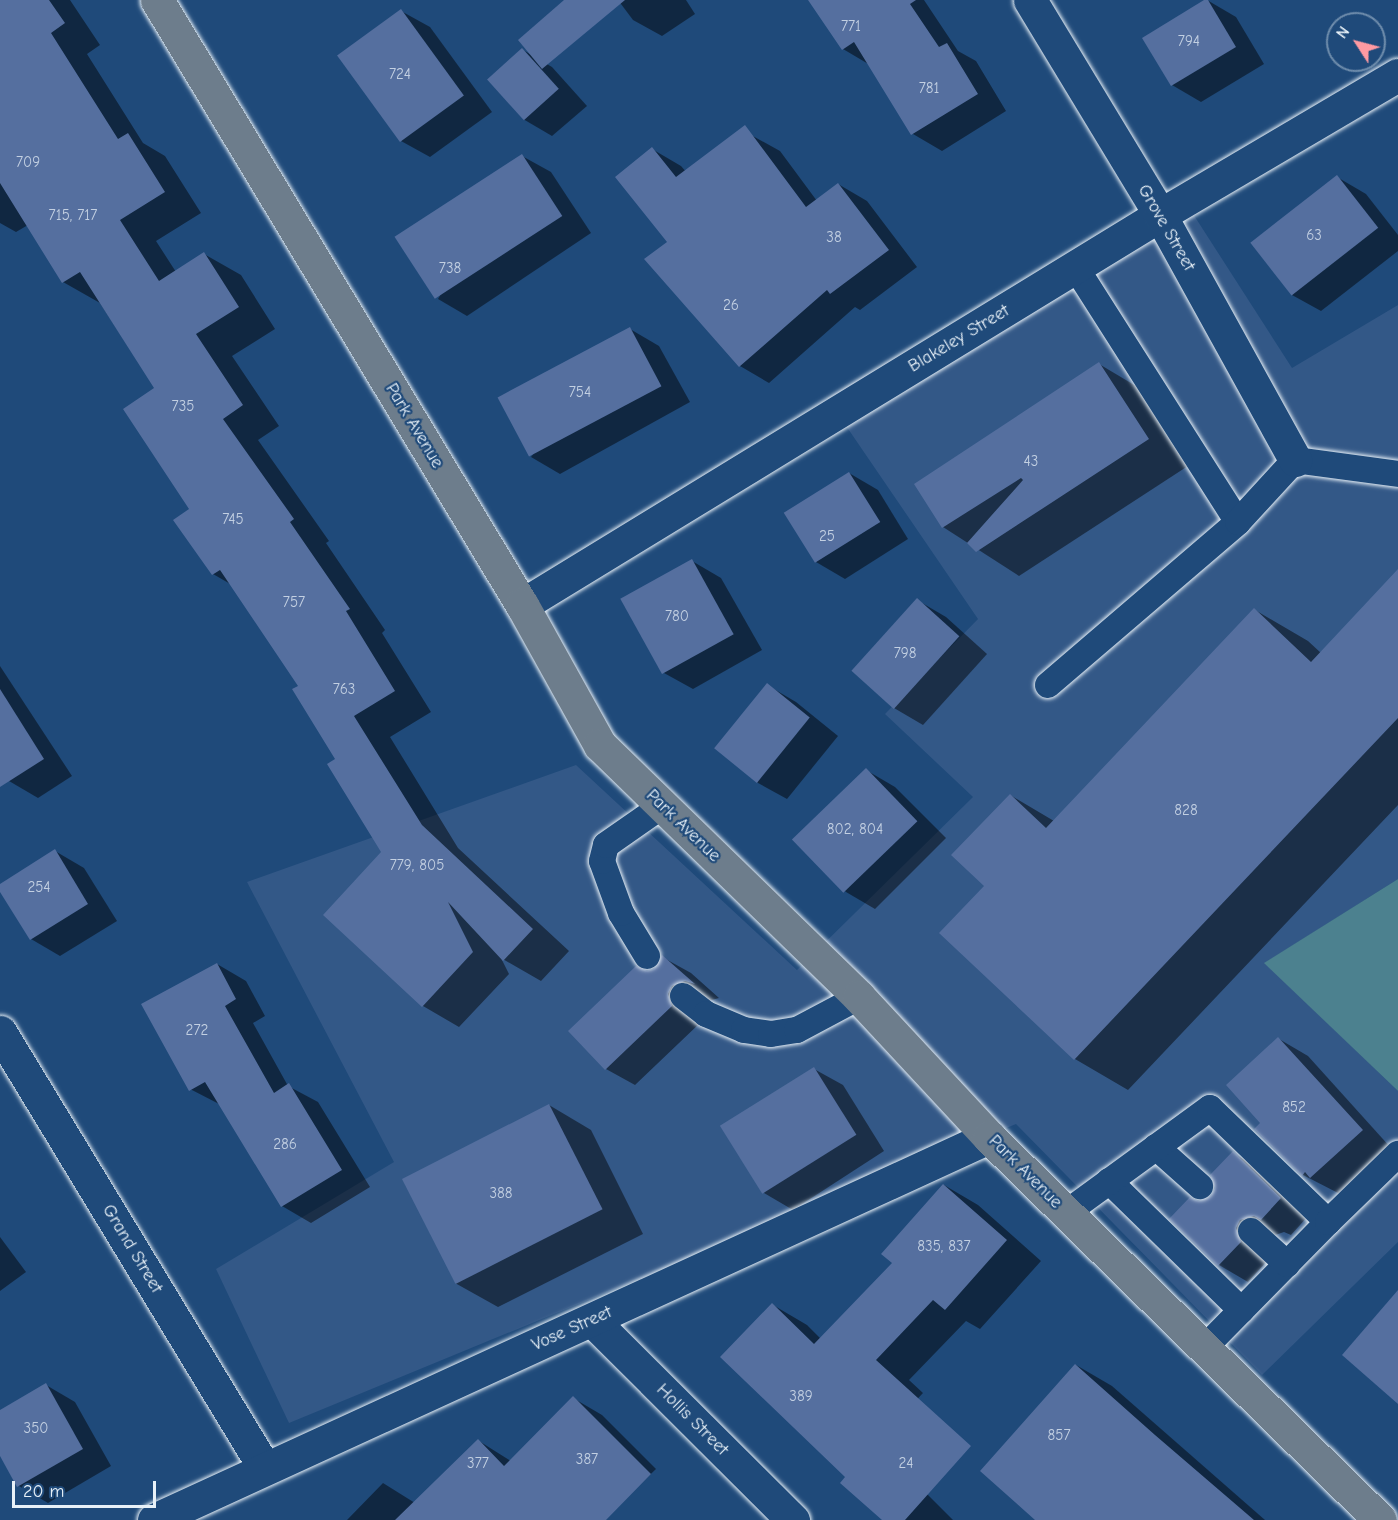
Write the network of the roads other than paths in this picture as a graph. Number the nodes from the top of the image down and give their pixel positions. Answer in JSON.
{"nodes":[{"id":1,"x":157,"y":0,"type":"edge"},
{"id":2,"x":1030,"y":0,"type":"edge"},
{"id":3,"x":1398,"y":75,"type":"edge"},
{"id":4,"x":1160,"y":215,"type":"junction"},
{"id":5,"x":1076,"y":268,"type":"junction"},
{"id":6,"x":1295,"y":460,"type":"junction"},
{"id":7,"x":1398,"y":474,"type":"edge"},
{"id":8,"x":1238,"y":522,"type":"junction"},
{"id":9,"x":522,"y":605,"type":"junction"},
{"id":10,"x":1048,"y":685,"type":"dead end"},
{"id":11,"x":662,"y":806,"type":"junction"},
{"id":12,"x":647,"y":956,"type":"dead end"},
{"id":13,"x":683,"y":996,"type":"dead end"},
{"id":14,"x":859,"y":997,"type":"junction"},
{"id":15,"x":0,"y":1032,"type":"edge"},
{"id":16,"x":989,"y":1137,"type":"junction"},
{"id":17,"x":1156,"y":1147,"type":"junction"},
{"id":18,"x":1398,"y":1154,"type":"edge"},
{"id":19,"x":1109,"y":1181,"type":"junction"},
{"id":20,"x":1200,"y":1186,"type":"dead end"},
{"id":21,"x":1066,"y":1213,"type":"junction"},
{"id":22,"x":1328,"y":1222,"type":"junction"},
{"id":23,"x":1251,"y":1231,"type":"dead end"},
{"id":24,"x":1287,"y":1264,"type":"junction"},
{"id":25,"x":1241,"y":1310,"type":"junction"},
{"id":26,"x":592,"y":1320,"type":"junction"},
{"id":27,"x":1204,"y":1348,"type":"junction"},
{"id":28,"x":264,"y":1467,"type":"junction"},
{"id":29,"x":154,"y":1520,"type":"edge"},
{"id":30,"x":793,"y":1520,"type":"edge"},
{"id":31,"x":1380,"y":1520,"type":"edge"}],
"edges":[{"from":1,"to":9,"type":"main road","name":"Park Avenue"},
{"from":2,"to":4,"type":"street","name":"Grove Street"},
{"from":3,"to":4,"type":"street","name":"Blakeley Street"},
{"from":4,"to":5,"type":"street","name":"Blakeley Street"},
{"from":4,"to":6,"type":"street","name":"Grove Street"},
{"from":5,"to":8,"type":"lane"},
{"from":5,"to":9,"type":"street","name":"Blakeley Street"},
{"from":6,"to":7,"type":"lane"},
{"from":6,"to":8,"type":"lane"},
{"from":8,"to":10,"type":"lane"},
{"from":9,"to":11,"type":"main road","name":"Park Avenue"},
{"from":11,"to":12,"type":"lane"},
{"from":11,"to":14,"type":"main road","name":"Park Avenue"},
{"from":13,"to":14,"type":"lane"},
{"from":14,"to":16,"type":"main road","name":"Park Avenue"},
{"from":15,"to":28,"type":"street","name":"Grand Street"},
{"from":16,"to":21,"type":"main road","name":"Park Avenue"},
{"from":16,"to":26,"type":"street","name":"Vose Street"},
{"from":17,"to":19,"type":"lane"},
{"from":17,"to":20,"type":"lane"},
{"from":17,"to":22,"type":"lane"},
{"from":18,"to":22,"type":"lane"},
{"from":19,"to":21,"type":"lane"},
{"from":19,"to":25,"type":"lane"},
{"from":21,"to":27,"type":"main road","name":"Park Avenue"},
{"from":22,"to":24,"type":"lane"},
{"from":23,"to":24,"type":"lane"},
{"from":24,"to":25,"type":"lane"},
{"from":25,"to":27,"type":"lane"},
{"from":26,"to":28,"type":"street","name":"Vose Street"},
{"from":26,"to":30,"type":"street","name":"Hollis Street"},
{"from":27,"to":31,"type":"main road","name":"Park Avenue"},
{"from":28,"to":29,"type":"street","name":"Vose Street"}]}
